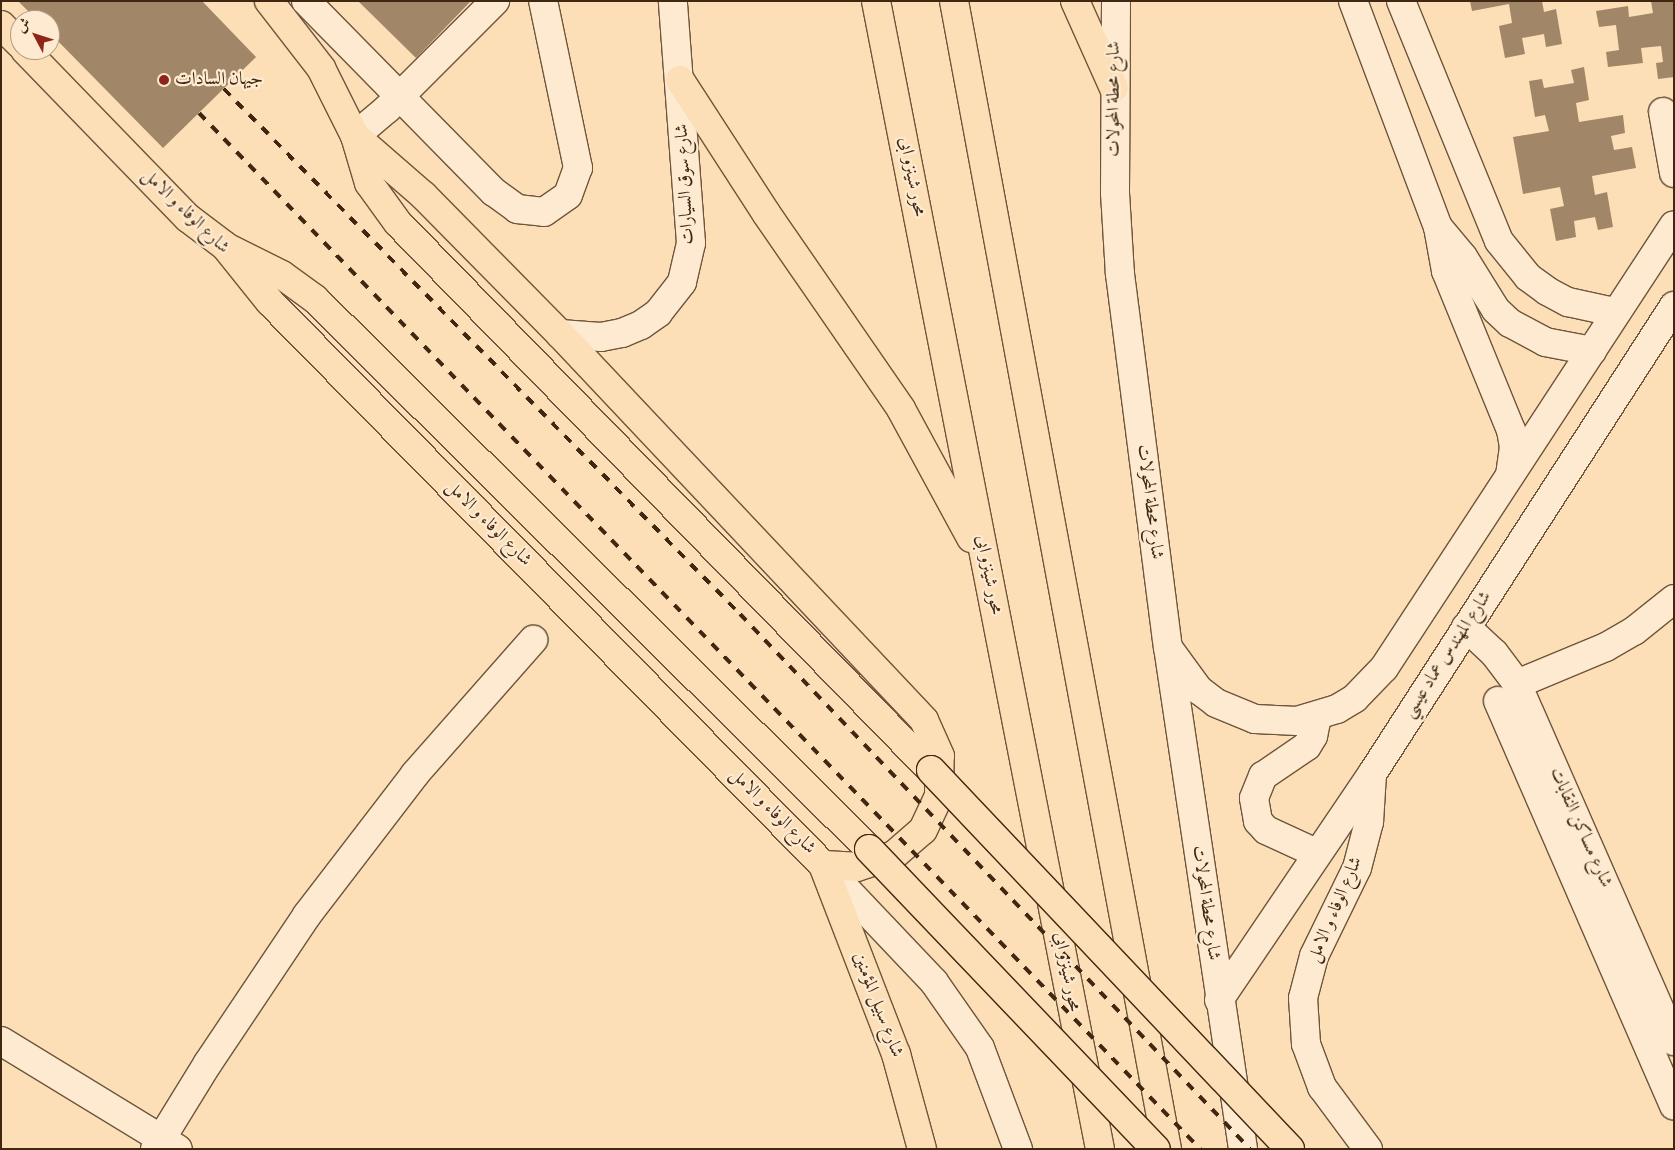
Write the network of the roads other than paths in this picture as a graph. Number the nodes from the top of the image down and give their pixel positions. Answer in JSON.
{"nodes":[{"id":1,"x":269,"y":1,"type":"edge"},
{"id":2,"x":306,"y":1,"type":"edge"},
{"id":3,"x":495,"y":1,"type":"edge"},
{"id":4,"x":544,"y":1,"type":"edge"},
{"id":5,"x":674,"y":1,"type":"edge"},
{"id":6,"x":876,"y":1,"type":"edge"},
{"id":7,"x":954,"y":1,"type":"edge"},
{"id":8,"x":1075,"y":1,"type":"edge"},
{"id":9,"x":1116,"y":1,"type":"edge"},
{"id":10,"x":1353,"y":1,"type":"edge"},
{"id":11,"x":1401,"y":1,"type":"edge"},
{"id":12,"x":1,"y":25,"type":"edge"},
{"id":13,"x":10,"y":34,"type":"edge"},
{"id":14,"x":35,"y":60,"type":"edge"},
{"id":15,"x":680,"y":80,"type":"junction"},
{"id":16,"x":1114,"y":88,"type":"junction"},
{"id":17,"x":400,"y":96,"type":"junction"},
{"id":18,"x":1663,"y":112,"type":"dead end"},
{"id":19,"x":355,"y":136,"type":"junction"},
{"id":20,"x":1674,"y":174,"type":"edge"},
{"id":21,"x":1674,"y":225,"type":"edge"},
{"id":22,"x":1438,"y":226,"type":"junction"},
{"id":23,"x":225,"y":246,"type":"junction"},
{"id":24,"x":1674,"y":306,"type":"edge"},
{"id":25,"x":1614,"y":312,"type":"junction"},
{"id":26,"x":560,"y":334,"type":"junction"},
{"id":27,"x":1592,"y":351,"type":"junction"},
{"id":28,"x":1508,"y":480,"type":"junction"},
{"id":29,"x":988,"y":575,"type":"junction"},
{"id":30,"x":1674,"y":599,"type":"edge"},
{"id":31,"x":1466,"y":627,"type":"junction"},
{"id":32,"x":533,"y":640,"type":"dead end"},
{"id":33,"x":1168,"y":647,"type":"junction"},
{"id":34,"x":1507,"y":693,"type":"junction"},
{"id":35,"x":1317,"y":717,"type":"junction"},
{"id":36,"x":1372,"y":774,"type":"junction"},
{"id":37,"x":1558,"y":810,"type":"junction"},
{"id":38,"x":1316,"y":852,"type":"junction"},
{"id":39,"x":824,"y":865,"type":"junction"},
{"id":40,"x":1219,"y":1000,"type":"junction"},
{"id":41,"x":1,"y":1040,"type":"edge"},
{"id":42,"x":1674,"y":1041,"type":"edge"},
{"id":43,"x":1674,"y":1105,"type":"edge"},
{"id":44,"x":165,"y":1145,"type":"edge"},
{"id":45,"x":922,"y":1149,"type":"edge"},
{"id":46,"x":1018,"y":1149,"type":"edge"},
{"id":47,"x":1100,"y":1149,"type":"edge"},
{"id":48,"x":1156,"y":1149,"type":"edge"},
{"id":49,"x":1167,"y":1149,"type":"edge"},
{"id":50,"x":1243,"y":1149,"type":"edge"},
{"id":51,"x":1290,"y":1149,"type":"edge"},
{"id":52,"x":1368,"y":1149,"type":"edge"}],
"edges":[{"from":1,"to":19,"type":"main road","name":"شارع الوفاء و الامل"},
{"from":2,"to":17,"type":"street"},
{"from":3,"to":17,"type":"street"},
{"from":4,"to":17,"type":"street"},
{"from":5,"to":15,"type":"street","name":"شارع سوق السيارات"},
{"from":6,"to":29,"type":"main road","name":"محور شينزو ابى"},
{"from":7,"to":49,"type":"main road"},
{"from":8,"to":16,"type":"main road"},
{"from":9,"to":16,"type":"street","name":"شارع محطة المحولات"},
{"from":10,"to":22,"type":"street"},
{"from":11,"to":25,"type":"street"},
{"from":12,"to":13,"type":"main road"},
{"from":14,"to":23,"type":"main road","name":"شارع الوفاء و الامل"},
{"from":15,"to":26,"type":"street","name":"شارع سوق السيارات"},
{"from":15,"to":29,"type":"main road"},
{"from":16,"to":33,"type":"street","name":"شارع محطة المحولات"},
{"from":17,"to":19,"type":"street"},
{"from":18,"to":20,"type":"street"},
{"from":19,"to":26,"type":"main road","name":"شارع الوفاء و الامل"},
{"from":19,"to":51,"type":"main road","bridge":true},
{"from":21,"to":25,"type":"street"},
{"from":22,"to":27,"type":"street"},
{"from":22,"to":28,"type":"street"},
{"from":23,"to":39,"type":"main road","name":"شارع الوفاء و الامل"},
{"from":23,"to":48,"type":"main road","bridge":true},
{"from":24,"to":31,"type":"street","name":"شارع المهندس عماد عيسي"},
{"from":25,"to":27,"type":"street"},
{"from":26,"to":39,"type":"main road","name":"شارع الوفاء و الامل"},
{"from":27,"to":28,"type":"street"},
{"from":28,"to":35,"type":"street"},
{"from":29,"to":47,"type":"main road","name":"محور شينزو ابى"},
{"from":30,"to":34,"type":"street"},
{"from":31,"to":34,"type":"street","name":"شارع مساكن النقابات"},
{"from":31,"to":36,"type":"street","name":"شارع المهندس عماد عيسي"},
{"from":32,"to":44,"type":"street"},
{"from":33,"to":35,"type":"street"},
{"from":33,"to":40,"type":"street","name":"شارع محطة المحولات"},
{"from":34,"to":37,"type":"street","name":"شارع مساكن النقابات"},
{"from":35,"to":38,"type":"street"},
{"from":36,"to":38,"type":"street","name":"شارع المهندس عماد عيسي"},
{"from":36,"to":52,"type":"street","name":"شارع الوفاء و الامل"},
{"from":37,"to":42,"type":"street","name":"شارع مساكن النقابات"},
{"from":37,"to":43,"type":"street"},
{"from":38,"to":40,"type":"street","name":"شارع المهندس عماد عيسي"},
{"from":39,"to":45,"type":"main road","name":"شارع سبيل المؤمنين"},
{"from":39,"to":46,"type":"street"},
{"from":40,"to":50,"type":"street","name":"شارع محطة المحولات"},
{"from":41,"to":44,"type":"street"}]}
